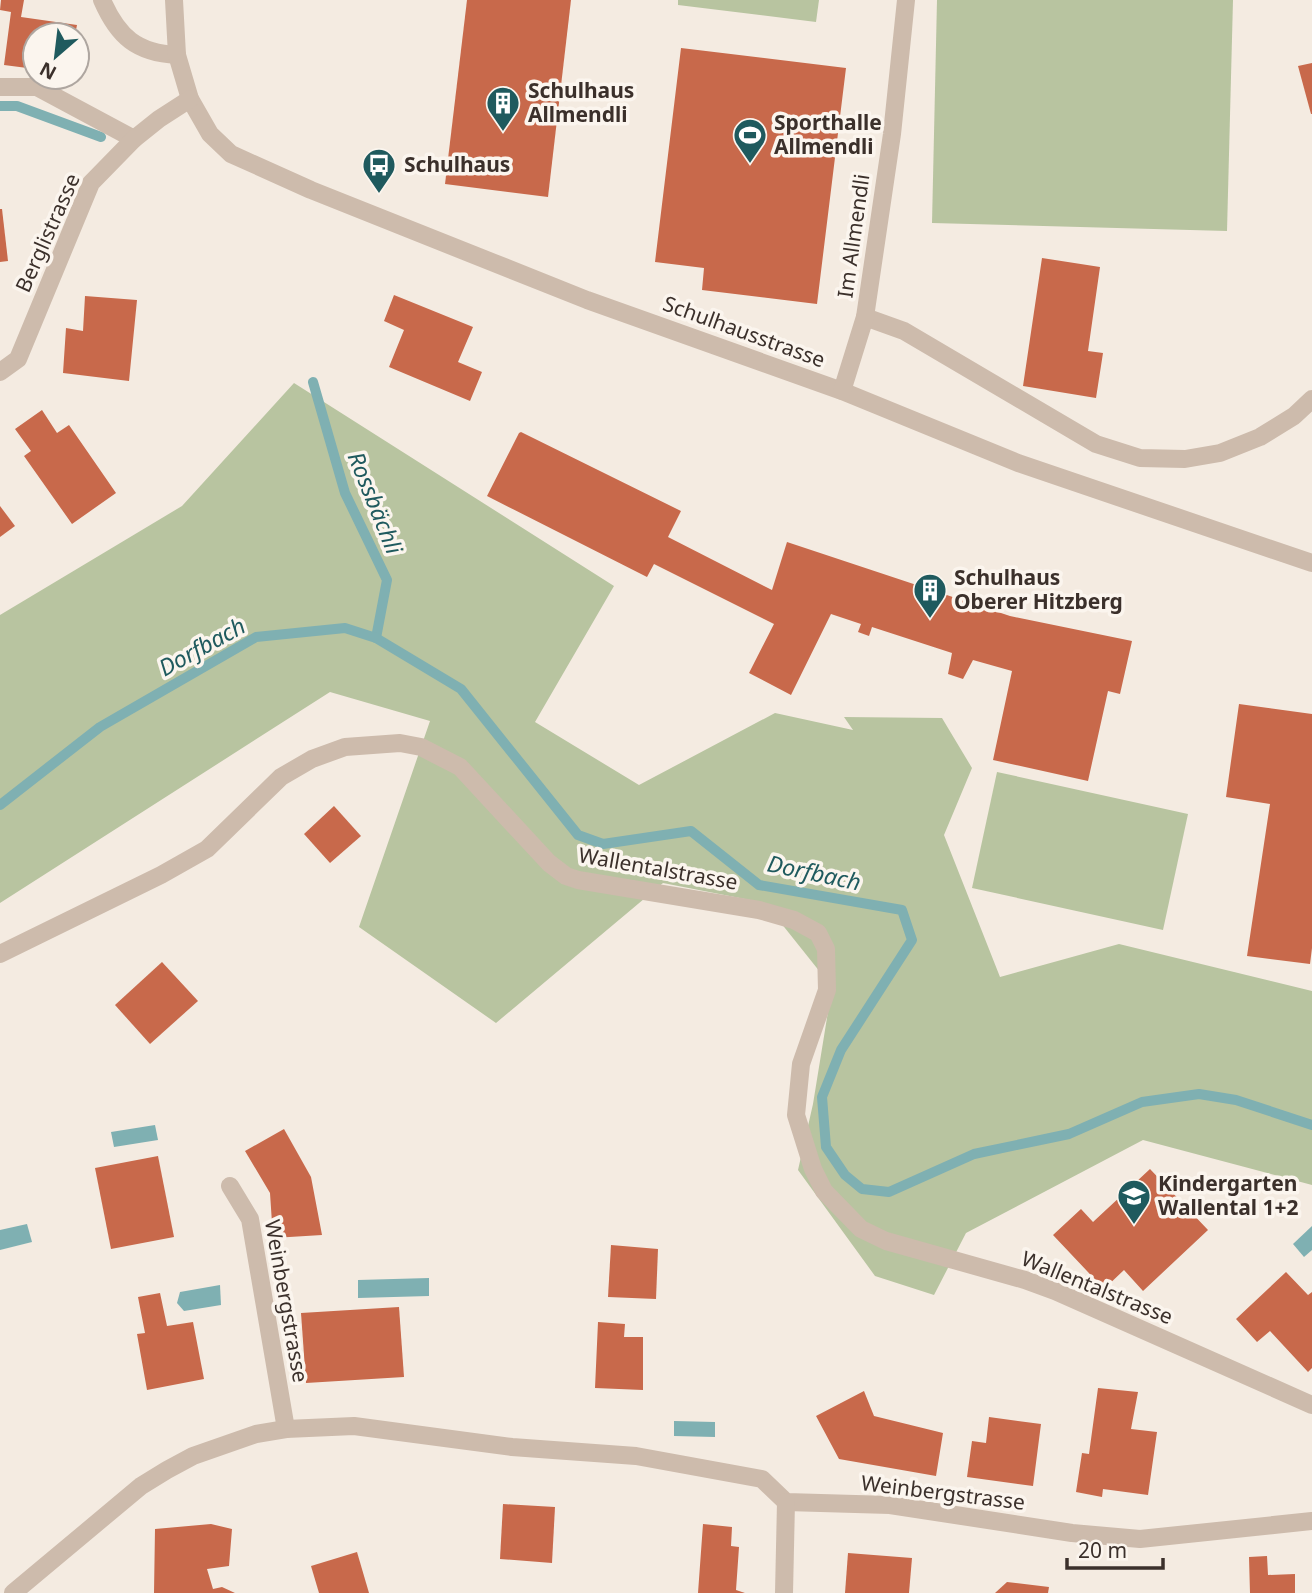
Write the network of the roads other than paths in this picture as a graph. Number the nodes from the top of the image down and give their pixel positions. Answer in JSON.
{"nodes":[{"id":1,"x":102,"y":0,"type":"edge"},
{"id":2,"x":174,"y":0,"type":"edge"},
{"id":3,"x":906,"y":0,"type":"edge"},
{"id":4,"x":177,"y":55,"type":"junction"},
{"id":5,"x":0,"y":87,"type":"edge"},
{"id":6,"x":190,"y":99,"type":"junction"},
{"id":7,"x":134,"y":139,"type":"junction"},
{"id":8,"x":865,"y":317,"type":"junction"},
{"id":9,"x":0,"y":372,"type":"edge"},
{"id":10,"x":842,"y":391,"type":"junction"},
{"id":11,"x":1312,"y":398,"type":"edge"},
{"id":12,"x":1312,"y":563,"type":"edge"},
{"id":13,"x":0,"y":954,"type":"edge"},
{"id":14,"x":230,"y":1186,"type":"dead end"},
{"id":15,"x":1312,"y":1405,"type":"edge"},
{"id":16,"x":286,"y":1429,"type":"junction"},
{"id":17,"x":786,"y":1502,"type":"junction"},
{"id":18,"x":1312,"y":1521,"type":"edge"},
{"id":19,"x":13,"y":1593,"type":"edge"},
{"id":20,"x":784,"y":1593,"type":"edge"}],
"edges":[{"from":1,"to":4,"type":"street"},
{"from":2,"to":4,"type":"street","name":"Schulhausstrasse"},
{"from":3,"to":8,"type":"street","name":"Im Allmendli"},
{"from":4,"to":6,"type":"street","name":"Schulhausstrasse"},
{"from":5,"to":7,"type":"street"},
{"from":6,"to":7,"type":"street","name":"Berglistrasse"},
{"from":6,"to":10,"type":"street","name":"Schulhausstrasse"},
{"from":7,"to":9,"type":"street","name":"Berglistrasse"},
{"from":8,"to":10,"type":"street","name":"Im Allmendli"},
{"from":8,"to":11,"type":"street"},
{"from":10,"to":12,"type":"street","name":"Schulhausstrasse"},
{"from":13,"to":15,"type":"street","name":"Wallentalstrasse"},
{"from":14,"to":16,"type":"street","name":"Weinbergstrasse"},
{"from":16,"to":17,"type":"street"},
{"from":16,"to":19,"type":"street"},
{"from":17,"to":18,"type":"street","name":"Weinbergstrasse"},
{"from":17,"to":20,"type":"street"}]}
